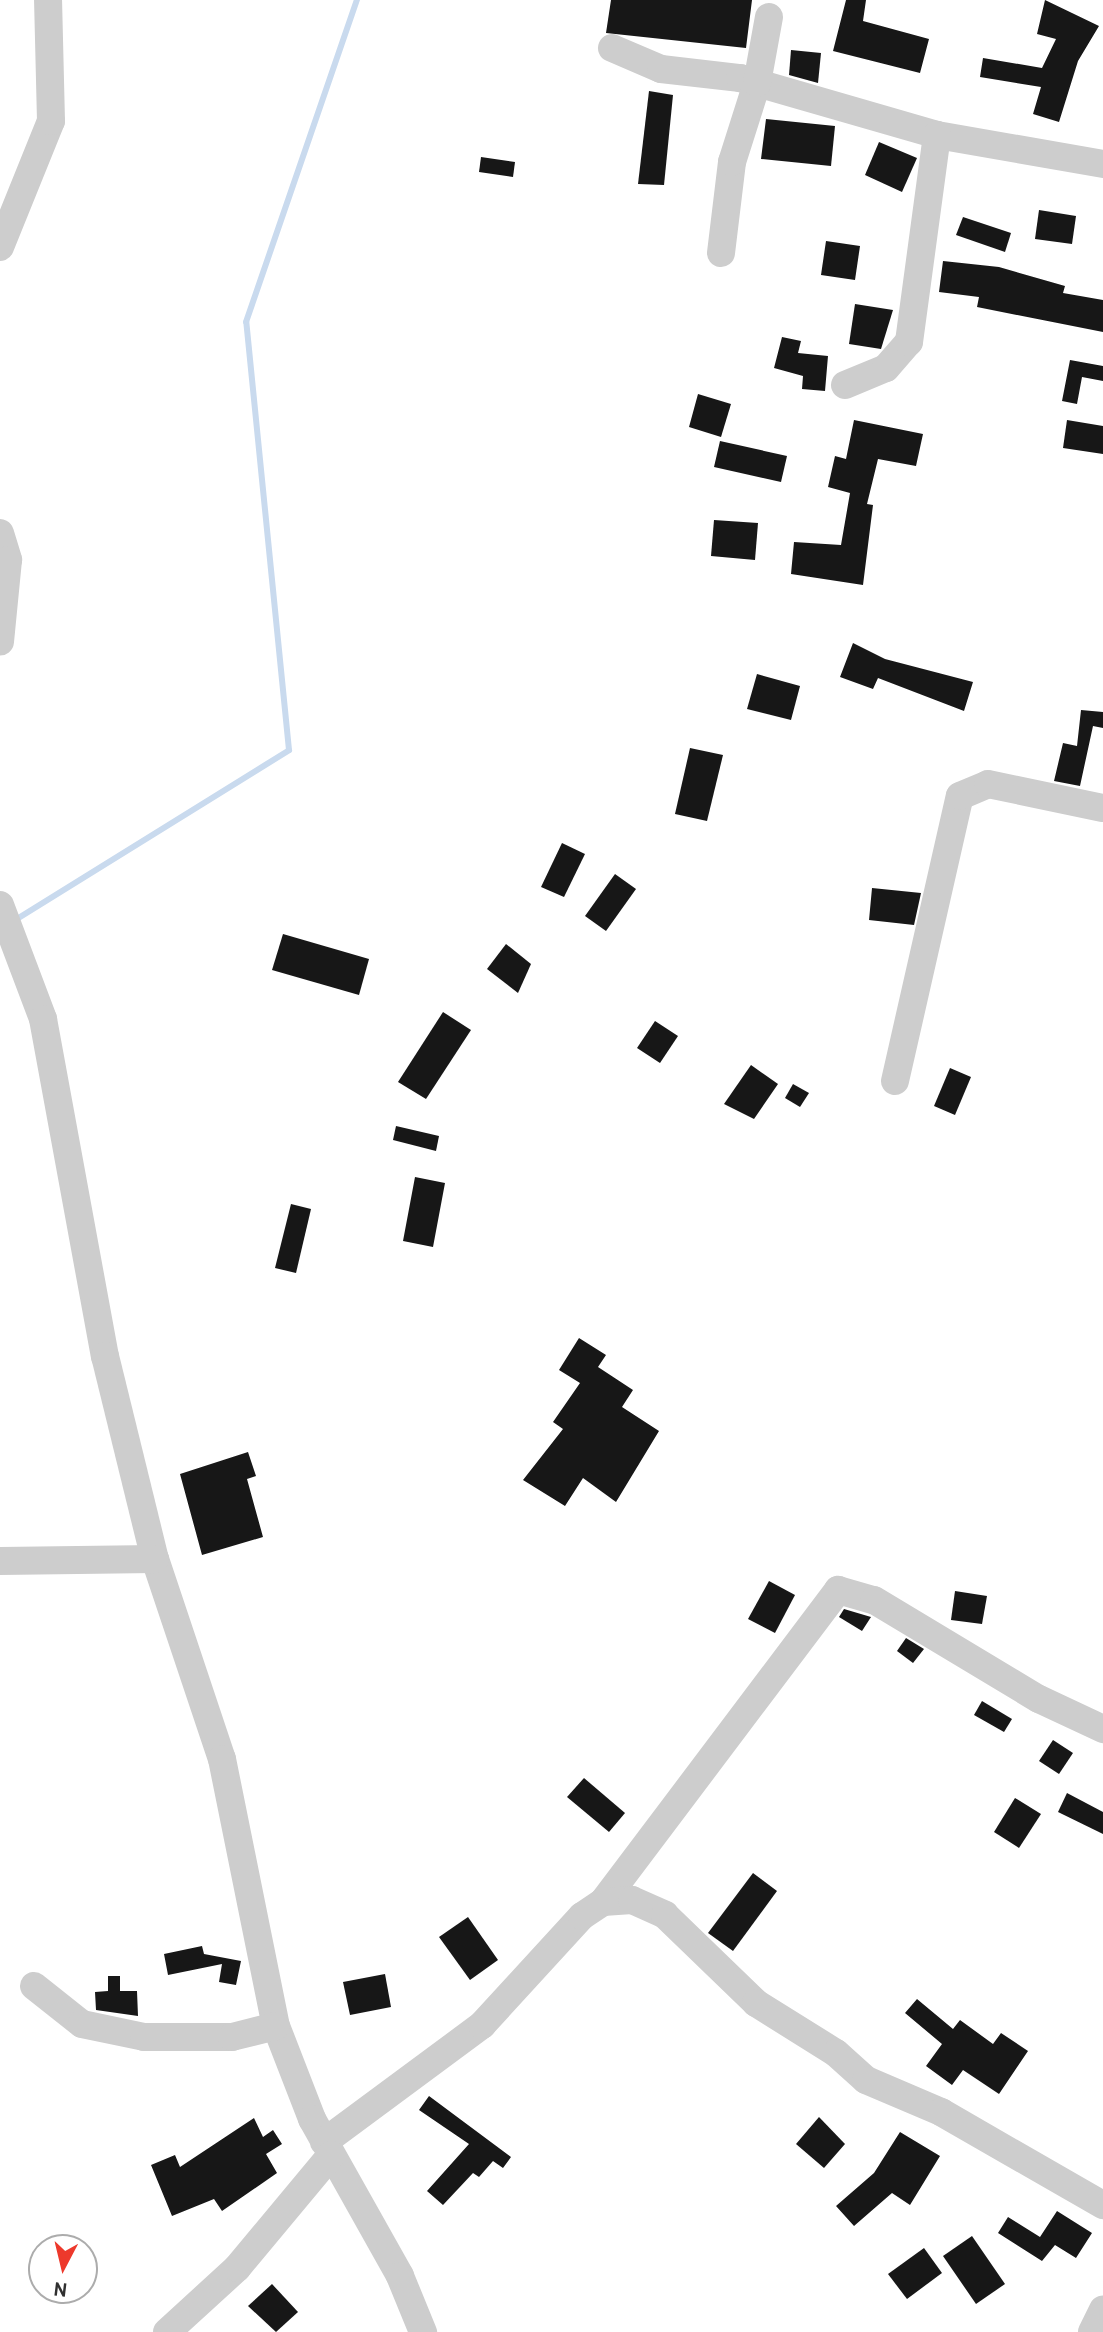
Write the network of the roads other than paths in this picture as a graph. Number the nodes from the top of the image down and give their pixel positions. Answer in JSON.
{"nodes":[{"id":1,"x":48,"y":0,"type":"edge"},
{"id":2,"x":769,"y":17,"type":"dead end"},
{"id":3,"x":612,"y":48,"type":"dead end"},
{"id":4,"x":757,"y":83,"type":"junction"},
{"id":5,"x":937,"y":135,"type":"junction"},
{"id":6,"x":1103,"y":164,"type":"edge"},
{"id":7,"x":0,"y":247,"type":"edge"},
{"id":8,"x":721,"y":253,"type":"dead end"},
{"id":9,"x":845,"y":385,"type":"dead end"},
{"id":10,"x":0,"y":533,"type":"edge"},
{"id":11,"x":0,"y":642,"type":"edge"},
{"id":12,"x":1103,"y":807,"type":"edge"},
{"id":13,"x":0,"y":905,"type":"edge"},
{"id":14,"x":895,"y":1081,"type":"dead end"},
{"id":15,"x":155,"y":1559,"type":"junction"},
{"id":16,"x":0,"y":1562,"type":"edge"},
{"id":17,"x":1103,"y":1729,"type":"edge"},
{"id":18,"x":603,"y":1902,"type":"junction"},
{"id":19,"x":34,"y":1986,"type":"dead end"},
{"id":20,"x":276,"y":2026,"type":"junction"},
{"id":21,"x":327,"y":2148,"type":"junction"},
{"id":22,"x":1103,"y":2205,"type":"edge"},
{"id":23,"x":1103,"y":2309,"type":"edge"},
{"id":24,"x":167,"y":2332,"type":"edge"},
{"id":25,"x":423,"y":2332,"type":"edge"},
{"id":26,"x":1092,"y":2332,"type":"edge"}],
"edges":[{"from":1,"to":7,"type":"street"},
{"from":2,"to":4,"type":"street"},
{"from":3,"to":4,"type":"street"},
{"from":4,"to":5,"type":"street"},
{"from":4,"to":8,"type":"street"},
{"from":5,"to":6,"type":"street"},
{"from":5,"to":9,"type":"street"},
{"from":10,"to":11,"type":"street"},
{"from":12,"to":14,"type":"street"},
{"from":13,"to":15,"type":"street"},
{"from":15,"to":16,"type":"street"},
{"from":15,"to":20,"type":"street"},
{"from":17,"to":18,"type":"street"},
{"from":18,"to":21,"type":"street"},
{"from":18,"to":22,"type":"street"},
{"from":19,"to":20,"type":"street"},
{"from":20,"to":21,"type":"street"},
{"from":21,"to":24,"type":"street"},
{"from":21,"to":25,"type":"street"},
{"from":23,"to":26,"type":"street"}]}
